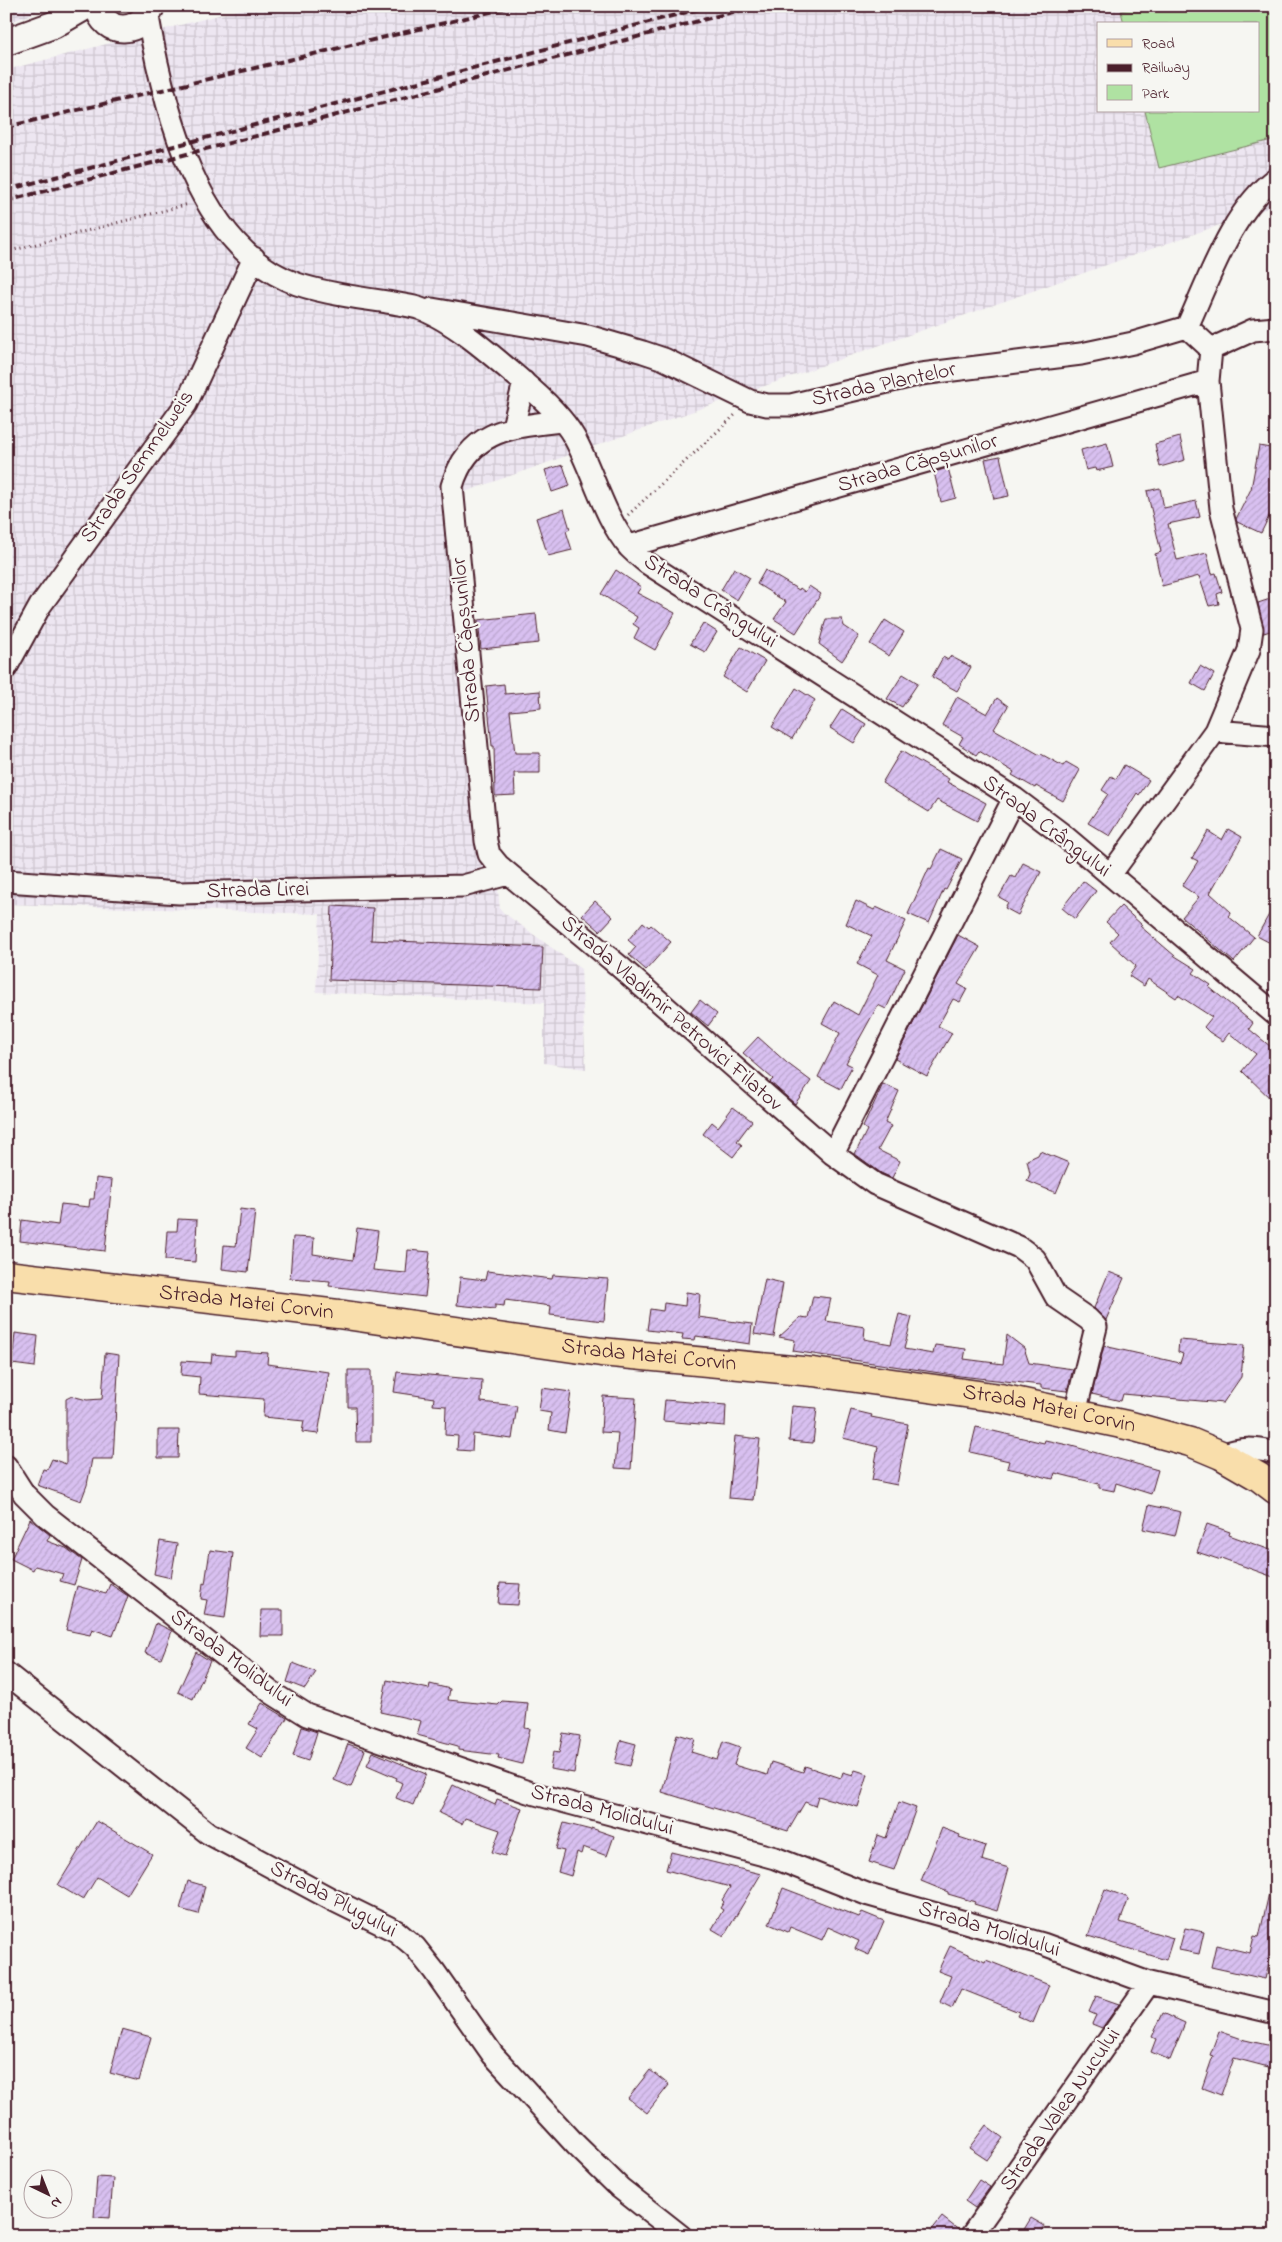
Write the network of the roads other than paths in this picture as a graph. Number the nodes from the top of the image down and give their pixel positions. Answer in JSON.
{"nodes":[{"id":1,"x":86,"y":6,"type":"edge"},
{"id":2,"x":150,"y":12,"type":"edge"},
{"id":3,"x":110,"y":20,"type":"edge"},
{"id":4,"x":53,"y":25,"type":"junction"},
{"id":5,"x":6,"y":42,"type":"edge"},
{"id":6,"x":156,"y":62,"type":"junction"},
{"id":7,"x":1276,"y":178,"type":"edge"},
{"id":8,"x":254,"y":258,"type":"junction"},
{"id":9,"x":418,"y":308,"type":"junction"},
{"id":10,"x":1187,"y":327,"type":"junction"},
{"id":11,"x":1276,"y":328,"type":"edge"},
{"id":12,"x":1211,"y":350,"type":"junction"},
{"id":13,"x":1208,"y":381,"type":"junction"},
{"id":14,"x":524,"y":382,"type":"junction"},
{"id":15,"x":562,"y":421,"type":"junction"},
{"id":16,"x":513,"y":427,"type":"junction"},
{"id":17,"x":629,"y":546,"type":"junction"},
{"id":18,"x":6,"y":668,"type":"edge"},
{"id":19,"x":1215,"y":731,"type":"junction"},
{"id":20,"x":1276,"y":736,"type":"edge"},
{"id":21,"x":1014,"y":798,"type":"junction"},
{"id":22,"x":508,"y":874,"type":"junction"},
{"id":23,"x":1110,"y":875,"type":"junction"},
{"id":24,"x":6,"y":881,"type":"edge"},
{"id":25,"x":1276,"y":1015,"type":"edge"},
{"id":26,"x":833,"y":1154,"type":"junction"},
{"id":27,"x":6,"y":1275,"type":"edge"},
{"id":28,"x":1076,"y":1413,"type":"junction"},
{"id":29,"x":1276,"y":1453,"type":"edge"},
{"id":30,"x":1220,"y":1455,"type":"junction"},
{"id":31,"x":6,"y":1466,"type":"edge"},
{"id":32,"x":1276,"y":1490,"type":"edge"},
{"id":33,"x":6,"y":1673,"type":"edge"},
{"id":34,"x":1149,"y":1983,"type":"junction"},
{"id":35,"x":1276,"y":2013,"type":"edge"},
{"id":36,"x":681,"y":2236,"type":"edge"},
{"id":37,"x":971,"y":2236,"type":"edge"}],
"edges":[{"from":1,"to":4,"type":"street"},
{"from":2,"to":3,"type":"street"},
{"from":2,"to":6,"type":"street","name":"Strada Crângului"},
{"from":3,"to":4,"type":"street"},
{"from":3,"to":6,"type":"street","name":"Strada Crângului"},
{"from":4,"to":5,"type":"street"},
{"from":6,"to":8,"type":"street","name":"Strada Crângului"},
{"from":7,"to":10,"type":"street"},
{"from":8,"to":9,"type":"street","name":"Strada Crângului"},
{"from":8,"to":18,"type":"street","name":"Strada Semmelweis"},
{"from":9,"to":10,"type":"street","name":"Strada Plantelor"},
{"from":9,"to":14,"type":"street","name":"Strada Crângului"},
{"from":10,"to":12,"type":"street"},
{"from":11,"to":12,"type":"street"},
{"from":12,"to":13,"type":"street"},
{"from":13,"to":17,"type":"street","name":"Strada Căpșunilor"},
{"from":13,"to":19,"type":"street"},
{"from":14,"to":15,"type":"street","name":"Strada Crângului"},
{"from":14,"to":16,"type":"street"},
{"from":15,"to":16,"type":"street","name":"Strada Căpșunilor"},
{"from":15,"to":17,"type":"street","name":"Strada Crângului"},
{"from":16,"to":22,"type":"street","name":"Strada Căpșunilor"},
{"from":17,"to":21,"type":"street","name":"Strada Crângului"},
{"from":19,"to":20,"type":"street"},
{"from":19,"to":23,"type":"street"},
{"from":21,"to":23,"type":"street","name":"Strada Crângului"},
{"from":21,"to":26,"type":"street"},
{"from":22,"to":24,"type":"street","name":"Strada Lirei"},
{"from":22,"to":26,"type":"street","name":"Strada Vladimir Petrovici Filatov"},
{"from":23,"to":25,"type":"street","name":"Strada Crângului"},
{"from":26,"to":28,"type":"street","name":"Strada Vladimir Petrovici Filatov"},
{"from":27,"to":28,"type":"main road","name":"Strada Matei Corvin"},
{"from":28,"to":30,"type":"main road","name":"Strada Matei Corvin"},
{"from":29,"to":30,"type":"street"},
{"from":30,"to":32,"type":"main road","name":"Strada Matei Corvin"},
{"from":31,"to":34,"type":"street","name":"Strada Molidului"},
{"from":33,"to":36,"type":"street","name":"Strada Plugului"},
{"from":34,"to":35,"type":"street","name":"Strada Molidului"},
{"from":34,"to":37,"type":"street","name":"Strada Valea Nucului"}]}
